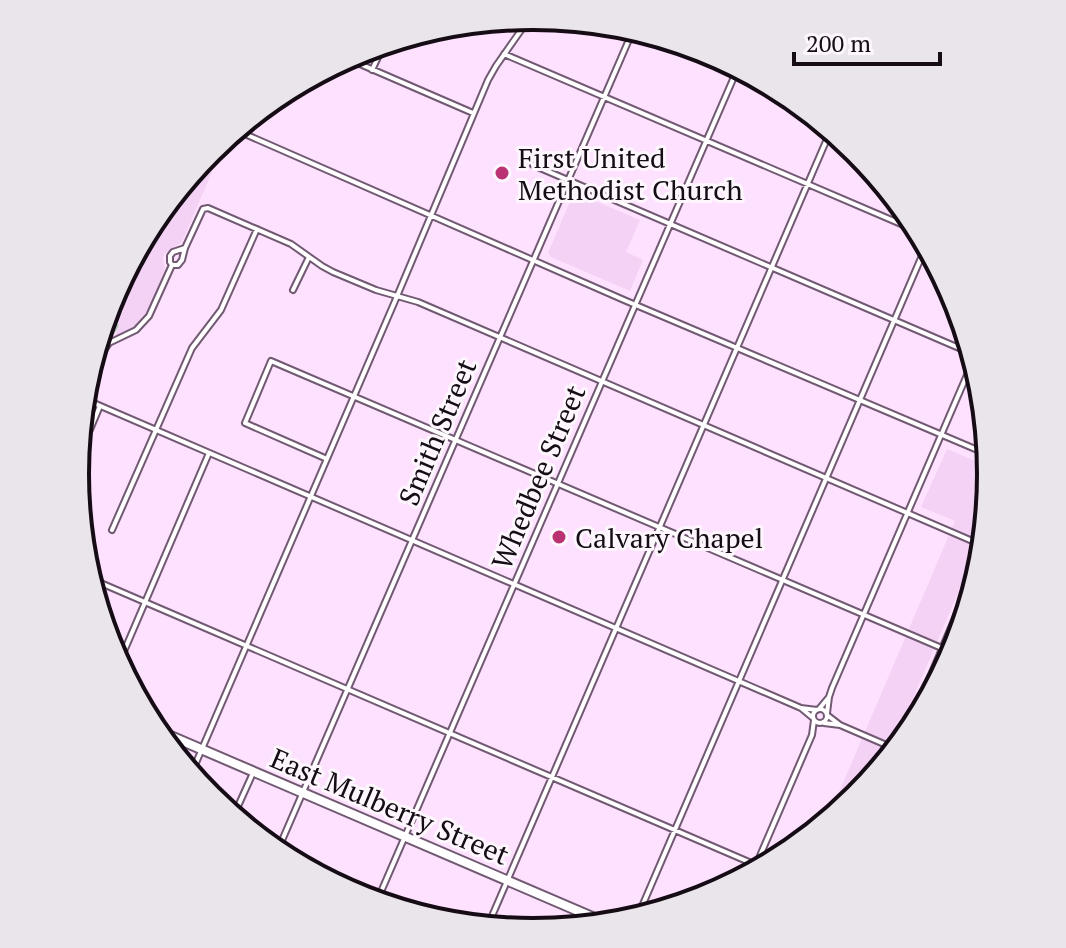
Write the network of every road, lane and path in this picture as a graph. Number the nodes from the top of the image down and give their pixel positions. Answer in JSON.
{"nodes":[{"id":1,"x":521,"y":30,"type":"edge"},
{"id":2,"x":629,"y":41,"type":"edge"},
{"id":3,"x":504,"y":54,"type":"junction"},
{"id":4,"x":377,"y":59,"type":"edge"},
{"id":5,"x":361,"y":65,"type":"edge"},
{"id":6,"x":372,"y":70,"type":"junction"},
{"id":7,"x":733,"y":78,"type":"edge"},
{"id":8,"x":604,"y":98,"type":"junction"},
{"id":9,"x":473,"y":113,"type":"junction"},
{"id":10,"x":247,"y":135,"type":"edge"},
{"id":11,"x":826,"y":140,"type":"edge"},
{"id":12,"x":706,"y":142,"type":"junction"},
{"id":13,"x":533,"y":165,"type":"dead end"},
{"id":14,"x":567,"y":180,"type":"junction"},
{"id":15,"x":807,"y":184,"type":"junction"},
{"id":16,"x":431,"y":215,"type":"junction"},
{"id":17,"x":899,"y":223,"type":"edge"},
{"id":18,"x":671,"y":224,"type":"junction"},
{"id":19,"x":257,"y":229,"type":"junction"},
{"id":20,"x":185,"y":248,"type":"junction"},
{"id":21,"x":309,"y":257,"type":"junction"},
{"id":22,"x":921,"y":258,"type":"edge"},
{"id":23,"x":533,"y":261,"type":"junction"},
{"id":24,"x":172,"y":265,"type":"junction"},
{"id":25,"x":772,"y":266,"type":"junction"},
{"id":26,"x":293,"y":290,"type":"dead end"},
{"id":27,"x":397,"y":296,"type":"junction"},
{"id":28,"x":635,"y":305,"type":"junction"},
{"id":29,"x":894,"y":319,"type":"junction"},
{"id":30,"x":500,"y":337,"type":"junction"},
{"id":31,"x":109,"y":343,"type":"edge"},
{"id":32,"x":737,"y":348,"type":"junction"},
{"id":33,"x":958,"y":348,"type":"edge"},
{"id":34,"x":966,"y":377,"type":"edge"},
{"id":35,"x":602,"y":381,"type":"junction"},
{"id":36,"x":355,"y":395,"type":"junction"},
{"id":37,"x":860,"y":400,"type":"junction"},
{"id":38,"x":95,"y":404,"type":"edge"},
{"id":39,"x":100,"y":406,"type":"junction"},
{"id":40,"x":92,"y":425,"type":"edge"},
{"id":41,"x":704,"y":425,"type":"junction"},
{"id":42,"x":156,"y":430,"type":"junction"},
{"id":43,"x":941,"y":434,"type":"junction"},
{"id":44,"x":456,"y":439,"type":"junction"},
{"id":45,"x":976,"y":449,"type":"edge"},
{"id":46,"x":209,"y":453,"type":"junction"},
{"id":47,"x":327,"y":459,"type":"junction"},
{"id":48,"x":826,"y":478,"type":"junction"},
{"id":49,"x":558,"y":484,"type":"junction"},
{"id":50,"x":311,"y":496,"type":"junction"},
{"id":51,"x":908,"y":513,"type":"junction"},
{"id":52,"x":660,"y":527,"type":"junction"},
{"id":53,"x":112,"y":530,"type":"dead end"},
{"id":54,"x":412,"y":539,"type":"junction"},
{"id":55,"x":972,"y":541,"type":"edge"},
{"id":56,"x":782,"y":579,"type":"junction"},
{"id":57,"x":103,"y":584,"type":"edge"},
{"id":58,"x":514,"y":584,"type":"junction"},
{"id":59,"x":145,"y":602,"type":"junction"},
{"id":60,"x":864,"y":614,"type":"junction"},
{"id":61,"x":616,"y":628,"type":"junction"},
{"id":62,"x":246,"y":646,"type":"junction"},
{"id":63,"x":941,"y":648,"type":"edge"},
{"id":64,"x":125,"y":649,"type":"edge"},
{"id":65,"x":739,"y":681,"type":"junction"},
{"id":66,"x":347,"y":690,"type":"junction"},
{"id":67,"x":829,"y":697,"type":"junction"},
{"id":68,"x":801,"y":708,"type":"junction"},
{"id":69,"x":818,"y":710,"type":"junction"},
{"id":70,"x":827,"y":714,"type":"junction"},
{"id":71,"x":813,"y":719,"type":"junction"},
{"id":72,"x":822,"y":723,"type":"junction"},
{"id":73,"x":840,"y":725,"type":"junction"},
{"id":74,"x":449,"y":734,"type":"junction"},
{"id":75,"x":812,"y":735,"type":"junction"},
{"id":76,"x":177,"y":739,"type":"edge"},
{"id":77,"x":885,"y":744,"type":"edge"},
{"id":78,"x":202,"y":749,"type":"junction"},
{"id":79,"x":196,"y":763,"type":"edge"},
{"id":80,"x":253,"y":771,"type":"junction"},
{"id":81,"x":552,"y":778,"type":"junction"},
{"id":82,"x":303,"y":793,"type":"junction"},
{"id":83,"x":238,"y":806,"type":"edge"},
{"id":84,"x":674,"y":830,"type":"junction"},
{"id":85,"x":405,"y":837,"type":"junction"},
{"id":86,"x":282,"y":840,"type":"edge"},
{"id":87,"x":760,"y":856,"type":"edge"},
{"id":88,"x":749,"y":862,"type":"edge"},
{"id":89,"x":508,"y":881,"type":"junction"},
{"id":90,"x":381,"y":891,"type":"edge"},
{"id":91,"x":643,"y":904,"type":"edge"},
{"id":92,"x":586,"y":914,"type":"edge"},
{"id":93,"x":492,"y":916,"type":"edge"}],
"edges":[{"from":1,"to":3,"type":"street"},
{"from":2,"to":8,"type":"street","name":"Smith Street"},
{"from":3,"to":8,"type":"street"},
{"from":3,"to":9,"type":"street"},
{"from":4,"to":6,"type":"street"},
{"from":5,"to":6,"type":"street"},
{"from":6,"to":9,"type":"street"},
{"from":7,"to":12,"type":"street","name":"Whedbee Street"},
{"from":8,"to":12,"type":"street"},
{"from":8,"to":14,"type":"street","name":"Smith Street"},
{"from":9,"to":16,"type":"street"},
{"from":10,"to":16,"type":"street"},
{"from":11,"to":15,"type":"street"},
{"from":12,"to":15,"type":"street"},
{"from":12,"to":18,"type":"street","name":"Whedbee Street"},
{"from":13,"to":14,"type":"street"},
{"from":14,"to":18,"type":"street"},
{"from":14,"to":23,"type":"street","name":"Smith Street"},
{"from":15,"to":17,"type":"street"},
{"from":15,"to":25,"type":"street"},
{"from":16,"to":23,"type":"street"},
{"from":16,"to":27,"type":"street"},
{"from":18,"to":25,"type":"street"},
{"from":18,"to":28,"type":"street","name":"Whedbee Street"},
{"from":19,"to":20,"type":"street"},
{"from":19,"to":21,"type":"street"},
{"from":19,"to":42,"type":"street"},
{"from":20,"to":24,"type":"street"},
{"from":20,"to":24,"type":"street"},
{"from":21,"to":26,"type":"street"},
{"from":21,"to":27,"type":"street"},
{"from":22,"to":29,"type":"street"},
{"from":23,"to":28,"type":"street"},
{"from":23,"to":30,"type":"street","name":"Smith Street"},
{"from":24,"to":31,"type":"street"},
{"from":25,"to":29,"type":"street"},
{"from":25,"to":32,"type":"street"},
{"from":27,"to":30,"type":"street"},
{"from":27,"to":36,"type":"street"},
{"from":28,"to":32,"type":"street"},
{"from":28,"to":35,"type":"street","name":"Whedbee Street"},
{"from":29,"to":33,"type":"street"},
{"from":29,"to":37,"type":"street"},
{"from":30,"to":35,"type":"street"},
{"from":30,"to":44,"type":"street","name":"Smith Street"},
{"from":32,"to":37,"type":"street"},
{"from":32,"to":41,"type":"street"},
{"from":34,"to":43,"type":"street"},
{"from":35,"to":41,"type":"street"},
{"from":35,"to":49,"type":"street","name":"Whedbee Street"},
{"from":36,"to":44,"type":"street"},
{"from":36,"to":47,"type":"street"},
{"from":36,"to":47,"type":"street"},
{"from":37,"to":43,"type":"street"},
{"from":37,"to":48,"type":"street"},
{"from":38,"to":39,"type":"street"},
{"from":39,"to":40,"type":"street"},
{"from":39,"to":42,"type":"street"},
{"from":41,"to":48,"type":"street"},
{"from":41,"to":52,"type":"street"},
{"from":42,"to":46,"type":"street"},
{"from":42,"to":53,"type":"street"},
{"from":43,"to":45,"type":"street"},
{"from":43,"to":51,"type":"street"},
{"from":44,"to":49,"type":"street"},
{"from":44,"to":54,"type":"street","name":"Smith Street"},
{"from":46,"to":50,"type":"street"},
{"from":46,"to":59,"type":"street"},
{"from":47,"to":50,"type":"street"},
{"from":48,"to":51,"type":"street"},
{"from":48,"to":56,"type":"street"},
{"from":49,"to":52,"type":"street"},
{"from":49,"to":58,"type":"street","name":"Whedbee Street"},
{"from":50,"to":54,"type":"street"},
{"from":50,"to":62,"type":"street"},
{"from":51,"to":55,"type":"street"},
{"from":51,"to":60,"type":"street"},
{"from":52,"to":56,"type":"street"},
{"from":52,"to":61,"type":"street"},
{"from":54,"to":58,"type":"street"},
{"from":54,"to":66,"type":"street","name":"Smith Street"},
{"from":56,"to":60,"type":"street"},
{"from":56,"to":65,"type":"street"},
{"from":57,"to":59,"type":"street"},
{"from":58,"to":61,"type":"street"},
{"from":58,"to":74,"type":"street","name":"Whedbee Street"},
{"from":59,"to":62,"type":"street"},
{"from":59,"to":64,"type":"street"},
{"from":60,"to":63,"type":"street"},
{"from":60,"to":67,"type":"street"},
{"from":61,"to":65,"type":"street"},
{"from":61,"to":81,"type":"street"},
{"from":62,"to":66,"type":"street"},
{"from":62,"to":78,"type":"street"},
{"from":65,"to":68,"type":"street"},
{"from":65,"to":84,"type":"street"},
{"from":66,"to":74,"type":"street"},
{"from":66,"to":82,"type":"street","name":"Smith Street"},
{"from":67,"to":69,"type":"street"},
{"from":67,"to":70,"type":"street"},
{"from":68,"to":69,"type":"street"},
{"from":68,"to":71,"type":"street"},
{"from":69,"to":70,"type":"street"},
{"from":69,"to":71,"type":"street"},
{"from":70,"to":72,"type":"street"},
{"from":70,"to":73,"type":"street"},
{"from":71,"to":72,"type":"street"},
{"from":71,"to":75,"type":"street"},
{"from":72,"to":73,"type":"street"},
{"from":72,"to":75,"type":"street"},
{"from":73,"to":77,"type":"street"},
{"from":74,"to":81,"type":"street"},
{"from":74,"to":85,"type":"street","name":"Whedbee Street"},
{"from":75,"to":87,"type":"street"},
{"from":76,"to":78,"type":"highway","name":"East Mulberry Street"},
{"from":78,"to":79,"type":"street"},
{"from":78,"to":80,"type":"highway","name":"East Mulberry Street"},
{"from":80,"to":82,"type":"highway","name":"East Mulberry Street"},
{"from":80,"to":83,"type":"street"},
{"from":81,"to":84,"type":"street"},
{"from":81,"to":89,"type":"street"},
{"from":82,"to":85,"type":"highway","name":"East Mulberry Street"},
{"from":82,"to":86,"type":"street","name":"Smith Street"},
{"from":84,"to":88,"type":"street"},
{"from":84,"to":91,"type":"street"},
{"from":85,"to":89,"type":"highway","name":"East Mulberry Street"},
{"from":85,"to":90,"type":"street","name":"Whedbee Street"},
{"from":89,"to":92,"type":"highway","name":"East Mulberry Street"},
{"from":89,"to":93,"type":"street"}]}
